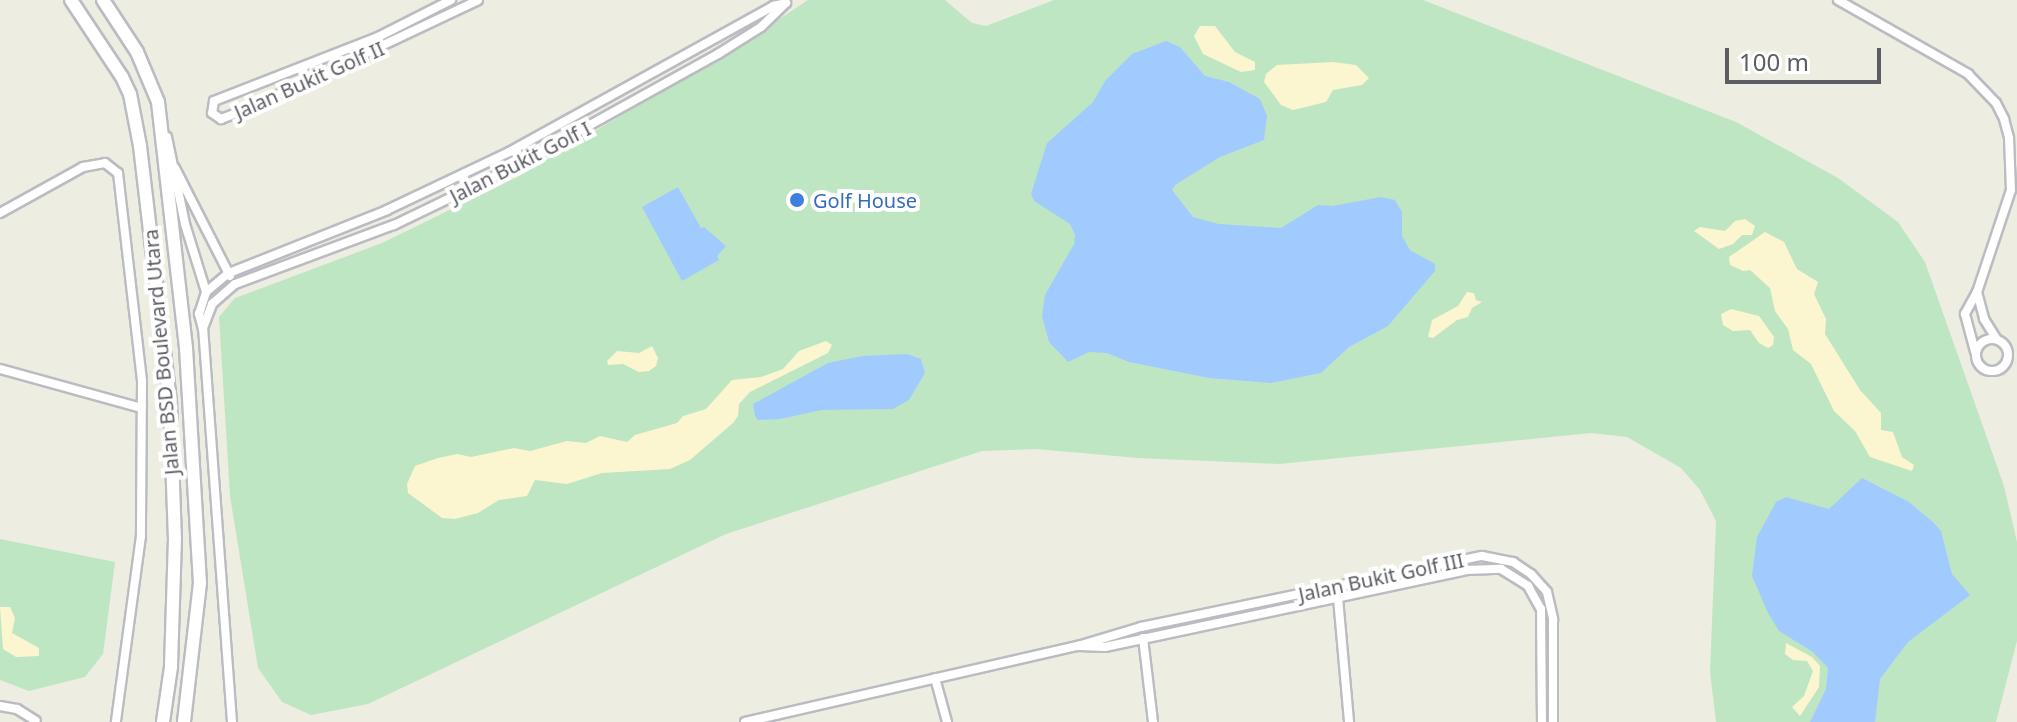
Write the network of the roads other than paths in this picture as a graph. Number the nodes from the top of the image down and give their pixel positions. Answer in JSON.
{"nodes":[{"id":1,"x":71,"y":0,"type":"edge"},
{"id":2,"x":451,"y":0,"type":"edge"},
{"id":3,"x":478,"y":0,"type":"edge"},
{"id":4,"x":1838,"y":0,"type":"edge"},
{"id":5,"x":788,"y":1,"type":"edge"},
{"id":6,"x":108,"y":5,"type":"edge"},
{"id":7,"x":158,"y":102,"type":"junction"},
{"id":8,"x":172,"y":164,"type":"junction"},
{"id":9,"x":0,"y":213,"type":"edge"},
{"id":10,"x":229,"y":273,"type":"junction"},
{"id":11,"x":235,"y":284,"type":"junction"},
{"id":12,"x":206,"y":292,"type":"junction"},
{"id":13,"x":1977,"y":292,"type":"junction"},
{"id":14,"x":203,"y":329,"type":"junction"},
{"id":15,"x":1997,"y":339,"type":"junction"},
{"id":16,"x":1975,"y":352,"type":"junction"},
{"id":17,"x":0,"y":369,"type":"edge"},
{"id":18,"x":142,"y":408,"type":"junction"},
{"id":19,"x":1338,"y":598,"type":"junction"},
{"id":20,"x":1143,"y":638,"type":"junction"},
{"id":21,"x":1078,"y":646,"type":"junction"},
{"id":22,"x":935,"y":678,"type":"junction"},
{"id":23,"x":0,"y":706,"type":"edge"},
{"id":24,"x":35,"y":722,"type":"edge"},
{"id":25,"x":44,"y":722,"type":"edge"},
{"id":26,"x":116,"y":722,"type":"edge"},
{"id":27,"x":163,"y":722,"type":"edge"},
{"id":28,"x":184,"y":722,"type":"edge"},
{"id":29,"x":232,"y":722,"type":"edge"},
{"id":30,"x":745,"y":722,"type":"edge"},
{"id":31,"x":947,"y":722,"type":"edge"},
{"id":32,"x":1153,"y":722,"type":"edge"},
{"id":33,"x":1349,"y":722,"type":"edge"},
{"id":34,"x":1542,"y":722,"type":"edge"},
{"id":35,"x":1553,"y":722,"type":"edge"}],
"edges":[{"from":1,"to":27,"type":"main road","name":"Jalan BSD Boulevard Utara"},
{"from":2,"to":3,"type":"street","name":"Jalan Bukit Golf II"},
{"from":4,"to":13,"type":"street"},
{"from":5,"to":10,"type":"street","name":"Jalan Bukit Golf I"},
{"from":5,"to":11,"type":"street","name":"Jalan Bukit Golf I"},
{"from":6,"to":7,"type":"main road","name":"Jalan BSD Boulevard Utara"},
{"from":7,"to":8,"type":"street"},
{"from":7,"to":28,"type":"main road","name":"Jalan BSD Boulevard Utara"},
{"from":8,"to":10,"type":"street"},
{"from":8,"to":12,"type":"street"},
{"from":9,"to":18,"type":"street"},
{"from":10,"to":11,"type":"street"},
{"from":10,"to":12,"type":"street","name":"Jalan Bukit Golf I"},
{"from":11,"to":14,"type":"street","name":"Jalan Bukit Golf I"},
{"from":12,"to":14,"type":"street"},
{"from":13,"to":15,"type":"street"},
{"from":13,"to":16,"type":"street"},
{"from":14,"to":29,"type":"street"},
{"from":15,"to":16,"type":"street"},
{"from":15,"to":16,"type":"street"},
{"from":17,"to":18,"type":"street"},
{"from":18,"to":26,"type":"street"},
{"from":19,"to":20,"type":"street","name":"Jalan Bukit Golf III"},
{"from":19,"to":33,"type":"street"},
{"from":19,"to":34,"type":"street","name":"Jalan Bukit Golf III"},
{"from":20,"to":21,"type":"street","name":"Jalan Bukit Golf III"},
{"from":20,"to":32,"type":"street"},
{"from":21,"to":22,"type":"street","name":"Jalan Bukit Golf III"},
{"from":21,"to":35,"type":"street","name":"Jalan Bukit Golf III"},
{"from":22,"to":30,"type":"street","name":"Jalan Bukit Golf III"},
{"from":22,"to":31,"type":"street"},
{"from":23,"to":24,"type":"street"},
{"from":24,"to":25,"type":"street"}]}
